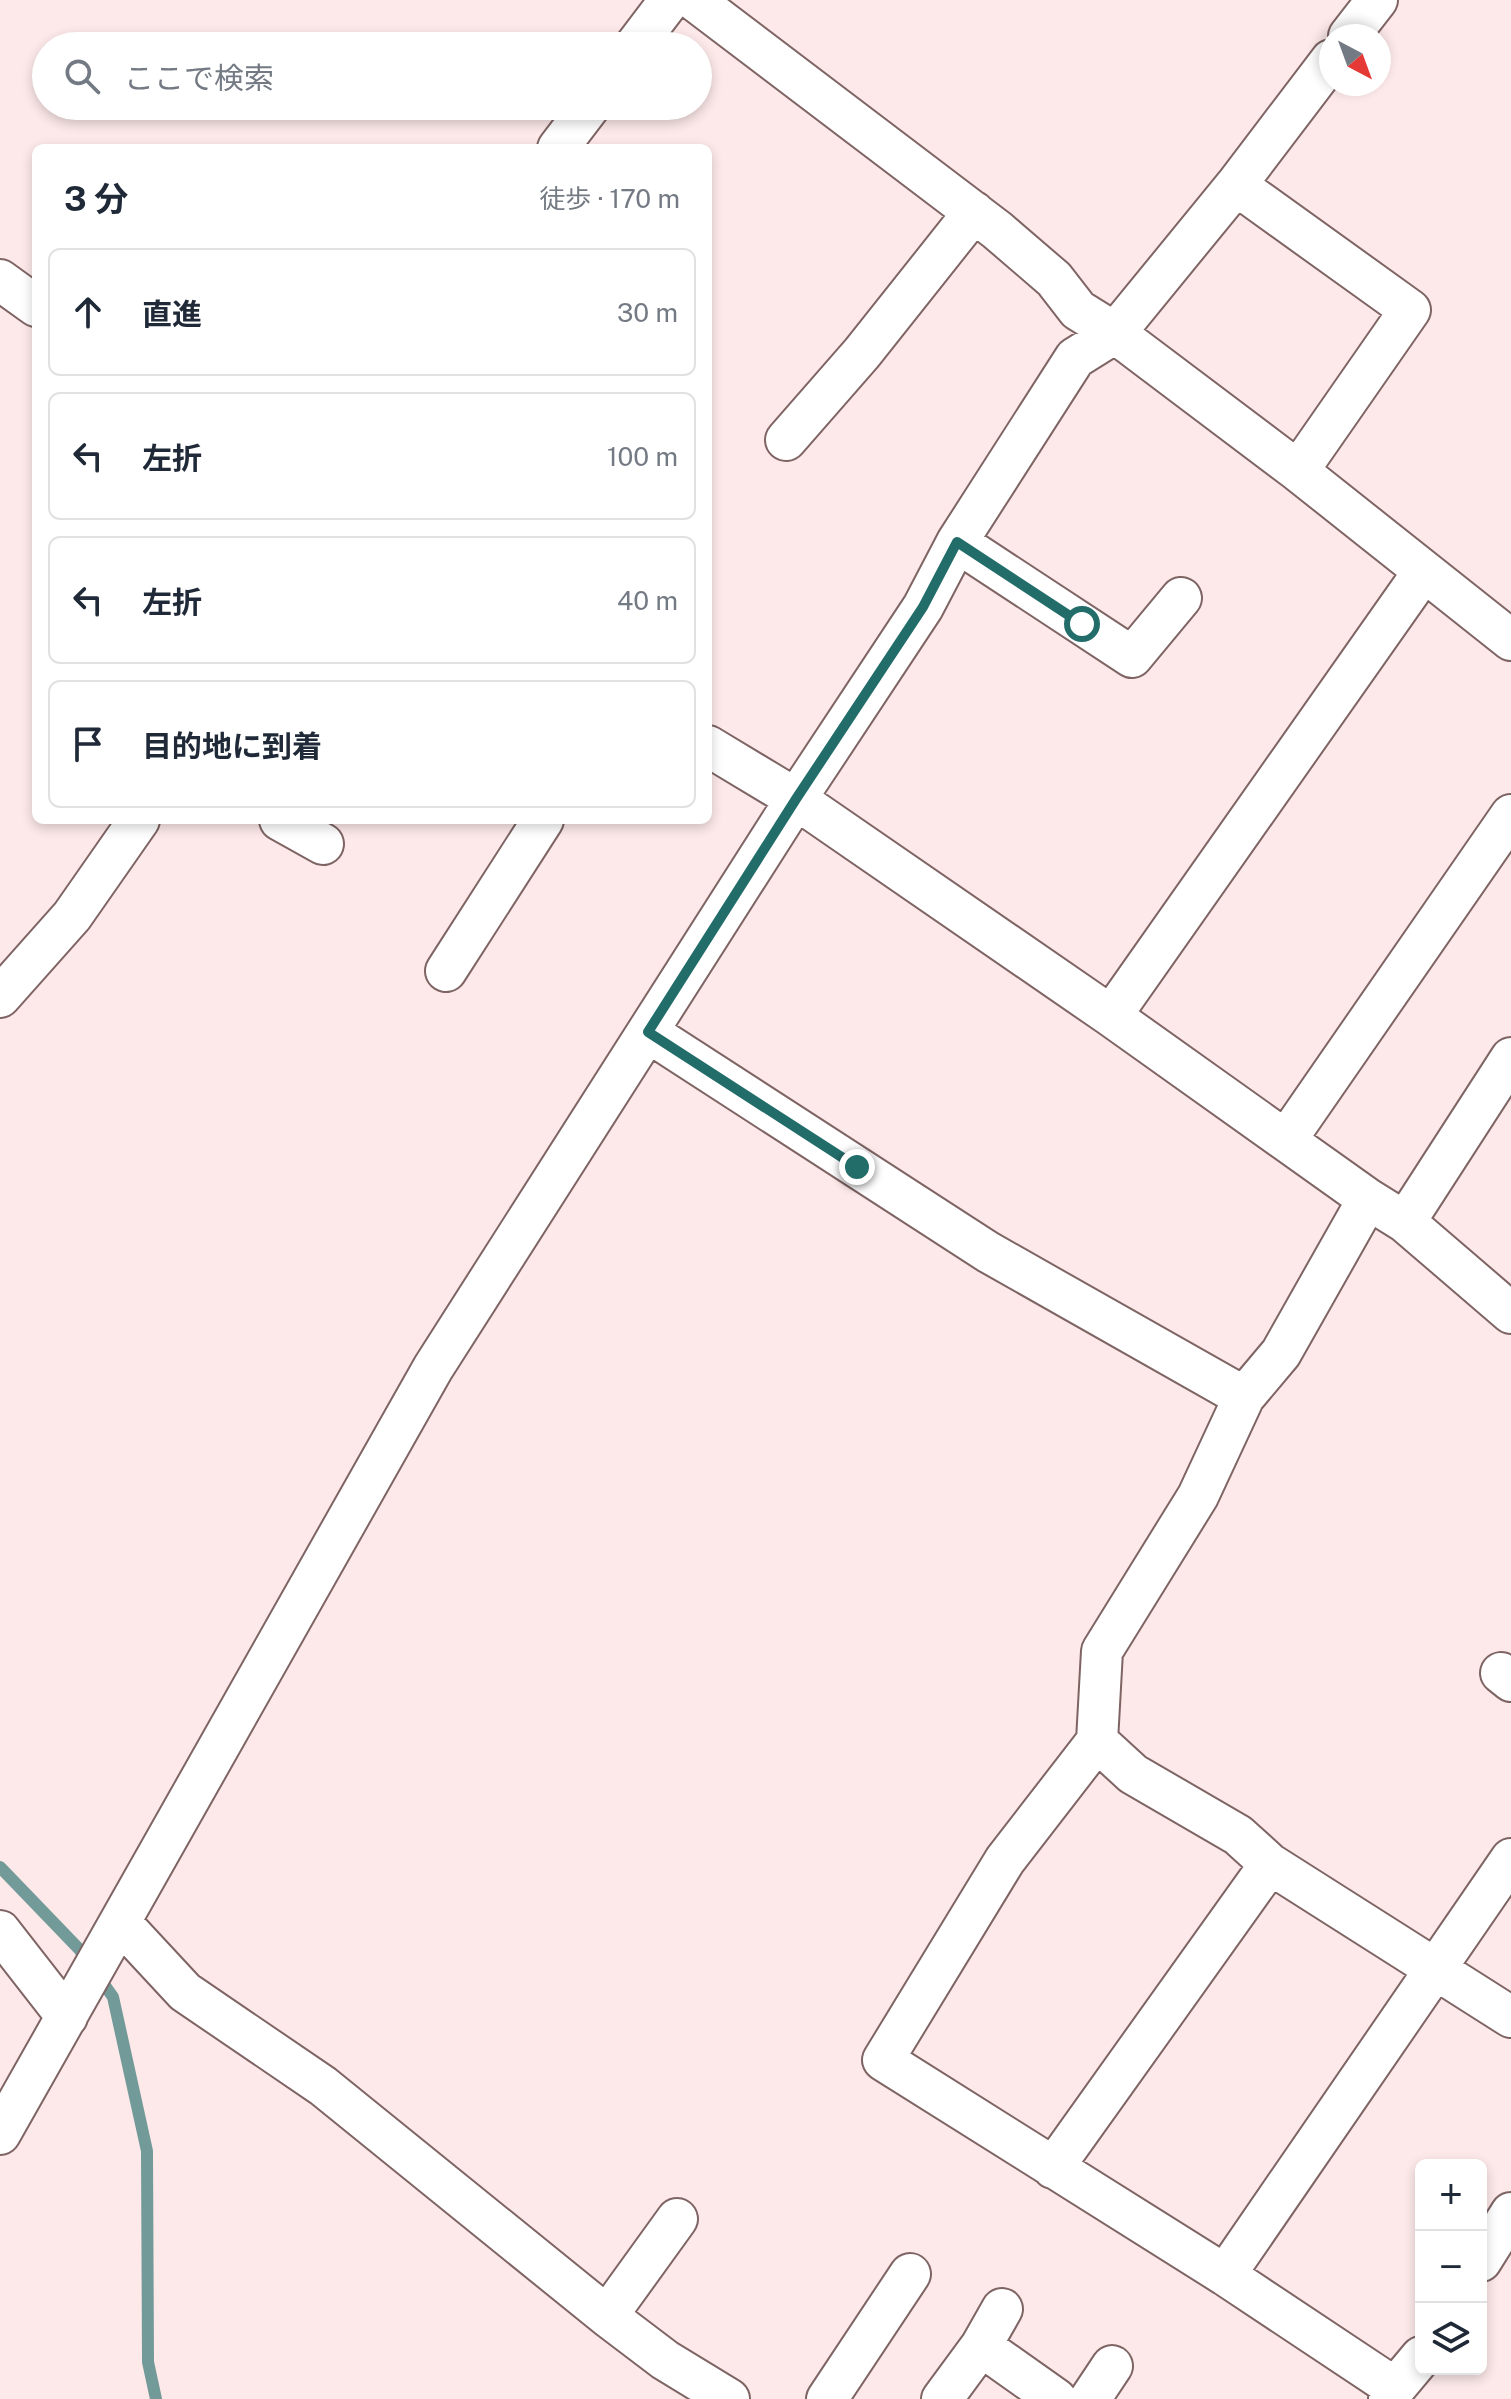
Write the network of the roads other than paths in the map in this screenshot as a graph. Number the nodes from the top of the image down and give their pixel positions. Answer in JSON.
{"nodes":[{"id":1,"x":670,"y":0,"type":"edge"},
{"id":2,"x":694,"y":0,"type":"edge"},
{"id":3,"x":1377,"y":0,"type":"edge"},
{"id":4,"x":1358,"y":24,"type":"edge"},
{"id":5,"x":646,"y":32,"type":"edge"},
{"id":6,"x":1319,"y":76,"type":"edge"},
{"id":7,"x":579,"y":120,"type":"edge"},
{"id":8,"x":561,"y":144,"type":"edge"},
{"id":9,"x":1236,"y":185,"type":"junction"},
{"id":10,"x":974,"y":212,"type":"junction"},
{"id":11,"x":0,"y":280,"type":"edge"},
{"id":12,"x":32,"y":303,"type":"edge"},
{"id":13,"x":1115,"y":333,"type":"junction"},
{"id":14,"x":786,"y":440,"type":"dead end"},
{"id":15,"x":1298,"y":471,"type":"junction"},
{"id":16,"x":957,"y":542,"type":"junction"},
{"id":17,"x":1424,"y":571,"type":"junction"},
{"id":18,"x":1181,"y":598,"type":"dead end"},
{"id":19,"x":1511,"y":640,"type":"edge"},
{"id":20,"x":712,"y":748,"type":"edge"},
{"id":21,"x":796,"y":799,"type":"junction"},
{"id":22,"x":1511,"y":815,"type":"edge"},
{"id":23,"x":136,"y":824,"type":"edge"},
{"id":24,"x":287,"y":824,"type":"edge"},
{"id":25,"x":540,"y":824,"type":"edge"},
{"id":26,"x":323,"y":844,"type":"dead end"},
{"id":27,"x":446,"y":971,"type":"dead end"},
{"id":28,"x":0,"y":997,"type":"edge"},
{"id":29,"x":1111,"y":1016,"type":"junction"},
{"id":30,"x":648,"y":1032,"type":"junction"},
{"id":31,"x":1511,"y":1058,"type":"edge"},
{"id":32,"x":1286,"y":1140,"type":"junction"},
{"id":33,"x":1368,"y":1199,"type":"junction"},
{"id":34,"x":1405,"y":1222,"type":"junction"},
{"id":35,"x":1511,"y":1313,"type":"edge"},
{"id":36,"x":1244,"y":1397,"type":"junction"},
{"id":37,"x":1097,"y":1741,"type":"junction"},
{"id":38,"x":1511,"y":1859,"type":"edge"},
{"id":39,"x":1270,"y":1864,"type":"junction"},
{"id":40,"x":120,"y":1922,"type":"junction"},
{"id":41,"x":0,"y":1931,"type":"edge"},
{"id":42,"x":1436,"y":1967,"type":"junction"},
{"id":43,"x":67,"y":2017,"type":"junction"},
{"id":44,"x":1511,"y":2017,"type":"edge"},
{"id":45,"x":0,"y":2134,"type":"edge"},
{"id":46,"x":1053,"y":2168,"type":"junction"},
{"id":47,"x":1511,"y":2213,"type":"edge"},
{"id":48,"x":677,"y":2219,"type":"dead end"},
{"id":49,"x":1487,"y":2251,"type":"edge"},
{"id":50,"x":910,"y":2274,"type":"dead end"},
{"id":51,"x":1225,"y":2275,"type":"junction"},
{"id":52,"x":1002,"y":2309,"type":"dead end"},
{"id":53,"x":607,"y":2316,"type":"junction"},
{"id":54,"x":981,"y":2346,"type":"junction"},
{"id":55,"x":1415,"y":2365,"type":"edge"},
{"id":56,"x":1112,"y":2366,"type":"dead end"},
{"id":57,"x":1392,"y":2394,"type":"edge"},
{"id":58,"x":718,"y":2396,"type":"edge"},
{"id":59,"x":827,"y":2399,"type":"edge"},
{"id":60,"x":942,"y":2399,"type":"edge"},
{"id":61,"x":1056,"y":2399,"type":"edge"},
{"id":62,"x":1090,"y":2399,"type":"edge"}],
"edges":[{"from":1,"to":5,"type":"street"},
{"from":2,"to":10,"type":"street"},
{"from":3,"to":4,"type":"street"},
{"from":6,"to":9,"type":"street"},
{"from":7,"to":8,"type":"street"},
{"from":9,"to":13,"type":"street"},
{"from":9,"to":15,"type":"street"},
{"from":10,"to":13,"type":"street"},
{"from":10,"to":14,"type":"street"},
{"from":11,"to":12,"type":"street"},
{"from":13,"to":15,"type":"street"},
{"from":13,"to":16,"type":"street"},
{"from":15,"to":17,"type":"street"},
{"from":16,"to":18,"type":"street"},
{"from":16,"to":21,"type":"street"},
{"from":17,"to":19,"type":"street"},
{"from":17,"to":29,"type":"street"},
{"from":20,"to":21,"type":"street"},
{"from":21,"to":29,"type":"street"},
{"from":21,"to":30,"type":"street"},
{"from":22,"to":32,"type":"street"},
{"from":23,"to":28,"type":"street"},
{"from":24,"to":26,"type":"street"},
{"from":25,"to":27,"type":"street"},
{"from":29,"to":32,"type":"street"},
{"from":30,"to":36,"type":"street"},
{"from":30,"to":40,"type":"street"},
{"from":31,"to":34,"type":"street"},
{"from":32,"to":33,"type":"street"},
{"from":33,"to":34,"type":"street"},
{"from":33,"to":36,"type":"street"},
{"from":34,"to":35,"type":"street"},
{"from":36,"to":37,"type":"street"},
{"from":37,"to":39,"type":"street"},
{"from":37,"to":46,"type":"street"},
{"from":38,"to":42,"type":"street"},
{"from":39,"to":42,"type":"street"},
{"from":39,"to":46,"type":"street"},
{"from":40,"to":43,"type":"street"},
{"from":40,"to":53,"type":"street"},
{"from":41,"to":43,"type":"street"},
{"from":42,"to":44,"type":"street"},
{"from":42,"to":51,"type":"street"},
{"from":43,"to":45,"type":"street"},
{"from":46,"to":51,"type":"street"},
{"from":47,"to":49,"type":"street"},
{"from":48,"to":53,"type":"street"},
{"from":50,"to":59,"type":"street"},
{"from":51,"to":57,"type":"street"},
{"from":52,"to":54,"type":"street"},
{"from":53,"to":58,"type":"street"},
{"from":54,"to":60,"type":"street"},
{"from":54,"to":61,"type":"street"},
{"from":55,"to":57,"type":"street"},
{"from":56,"to":62,"type":"street"}]}
